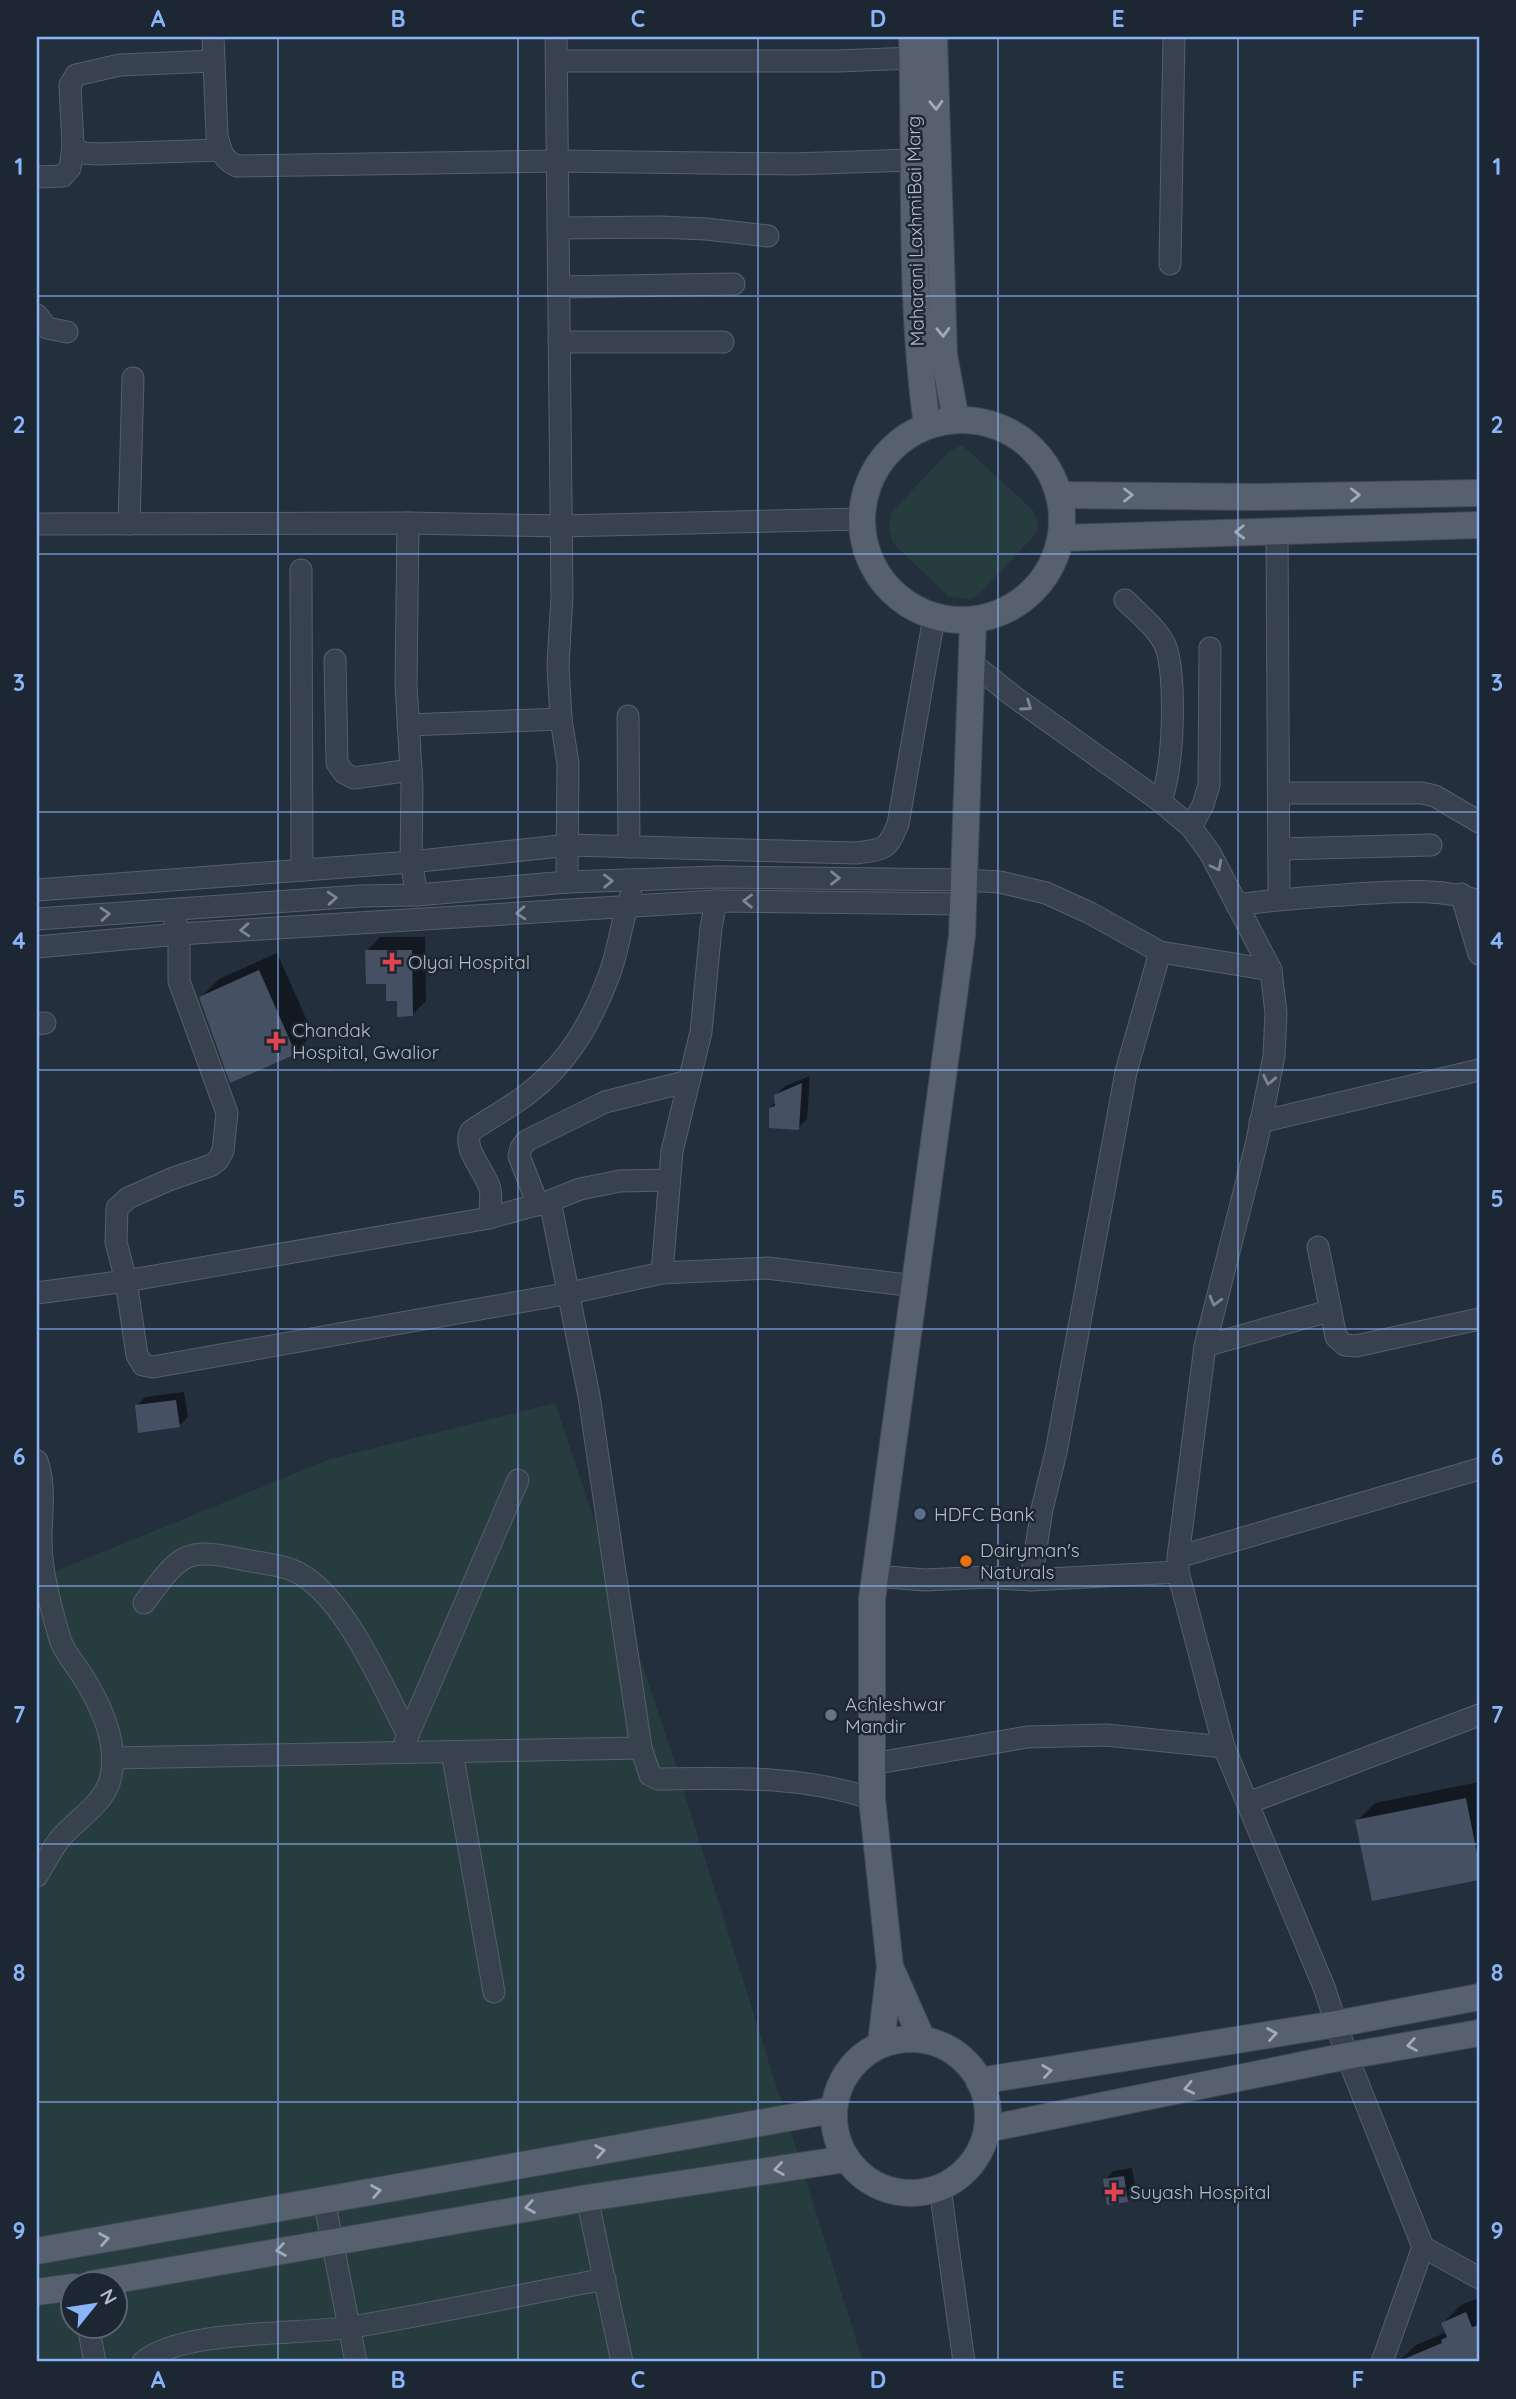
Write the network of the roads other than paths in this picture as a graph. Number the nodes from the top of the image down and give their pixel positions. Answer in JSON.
{"nodes":[{"id":1,"x":213,"y":37,"type":"edge"},
{"id":2,"x":556,"y":37,"type":"edge"},
{"id":3,"x":934,"y":37,"type":"edge"},
{"id":4,"x":1174,"y":37,"type":"edge"},
{"id":5,"x":912,"y":47,"type":"edge"},
{"id":6,"x":214,"y":61,"type":"junction"},
{"id":7,"x":557,"y":61,"type":"junction"},
{"id":8,"x":73,"y":146,"type":"junction"},
{"id":9,"x":221,"y":150,"type":"junction"},
{"id":10,"x":912,"y":160,"type":"junction"},
{"id":11,"x":558,"y":161,"type":"junction"},
{"id":12,"x":37,"y":177,"type":"edge"},
{"id":13,"x":558,"y":228,"type":"junction"},
{"id":14,"x":768,"y":236,"type":"dead end"},
{"id":15,"x":1170,"y":264,"type":"dead end"},
{"id":16,"x":734,"y":284,"type":"dead end"},
{"id":17,"x":559,"y":287,"type":"junction"},
{"id":18,"x":37,"y":315,"type":"edge"},
{"id":19,"x":66,"y":332,"type":"dead end"},
{"id":20,"x":559,"y":342,"type":"junction"},
{"id":21,"x":723,"y":342,"type":"dead end"},
{"id":22,"x":133,"y":378,"type":"dead end"},
{"id":23,"x":956,"y":420,"type":"junction"},
{"id":24,"x":927,"y":425,"type":"junction"},
{"id":25,"x":1479,"y":493,"type":"edge"},
{"id":26,"x":1059,"y":495,"type":"junction"},
{"id":27,"x":861,"y":519,"type":"junction"},
{"id":28,"x":408,"y":523,"type":"junction"},
{"id":29,"x":37,"y":524,"type":"edge"},
{"id":30,"x":129,"y":524,"type":"junction"},
{"id":31,"x":1479,"y":525,"type":"edge"},
{"id":32,"x":561,"y":526,"type":"junction"},
{"id":33,"x":1277,"y":531,"type":"junction"},
{"id":34,"x":1062,"y":538,"type":"junction"},
{"id":35,"x":301,"y":570,"type":"dead end"},
{"id":36,"x":1125,"y":600,"type":"dead end"},
{"id":37,"x":934,"y":617,"type":"junction"},
{"id":38,"x":973,"y":622,"type":"junction"},
{"id":39,"x":1210,"y":649,"type":"dead end"},
{"id":40,"x":335,"y":660,"type":"dead end"},
{"id":41,"x":973,"y":664,"type":"junction"},
{"id":42,"x":628,"y":716,"type":"dead end"},
{"id":43,"x":561,"y":719,"type":"junction"},
{"id":44,"x":408,"y":726,"type":"junction"},
{"id":45,"x":411,"y":770,"type":"junction"},
{"id":46,"x":1279,"y":793,"type":"junction"},
{"id":47,"x":1160,"y":801,"type":"junction"},
{"id":48,"x":1479,"y":822,"type":"edge"},
{"id":49,"x":1191,"y":827,"type":"junction"},
{"id":50,"x":569,"y":845,"type":"junction"},
{"id":51,"x":1431,"y":845,"type":"dead end"},
{"id":52,"x":629,"y":847,"type":"junction"},
{"id":53,"x":1280,"y":849,"type":"junction"},
{"id":54,"x":411,"y":862,"type":"junction"},
{"id":55,"x":302,"y":870,"type":"junction"},
{"id":56,"x":638,"y":880,"type":"junction"},
{"id":57,"x":567,"y":882,"type":"junction"},
{"id":58,"x":37,"y":890,"type":"edge"},
{"id":59,"x":964,"y":892,"type":"junction"},
{"id":60,"x":417,"y":895,"type":"junction"},
{"id":61,"x":1470,"y":897,"type":"edge"},
{"id":62,"x":1279,"y":899,"type":"junction"},
{"id":63,"x":716,"y":901,"type":"junction"},
{"id":64,"x":1237,"y":905,"type":"junction"},
{"id":65,"x":627,"y":907,"type":"junction"},
{"id":66,"x":172,"y":910,"type":"junction"},
{"id":67,"x":37,"y":919,"type":"edge"},
{"id":68,"x":179,"y":934,"type":"junction"},
{"id":69,"x":37,"y":947,"type":"edge"},
{"id":70,"x":1160,"y":952,"type":"junction"},
{"id":71,"x":1479,"y":954,"type":"edge"},
{"id":72,"x":1271,"y":971,"type":"junction"},
{"id":73,"x":1479,"y":1070,"type":"edge"},
{"id":74,"x":689,"y":1081,"type":"junction"},
{"id":75,"x":1260,"y":1122,"type":"junction"},
{"id":76,"x":669,"y":1180,"type":"junction"},
{"id":77,"x":544,"y":1203,"type":"junction"},
{"id":78,"x":489,"y":1218,"type":"junction"},
{"id":79,"x":1318,"y":1247,"type":"dead end"},
{"id":80,"x":662,"y":1273,"type":"junction"},
{"id":81,"x":126,"y":1280,"type":"junction"},
{"id":82,"x":915,"y":1286,"type":"junction"},
{"id":83,"x":37,"y":1293,"type":"edge"},
{"id":84,"x":570,"y":1293,"type":"junction"},
{"id":85,"x":1329,"y":1311,"type":"junction"},
{"id":86,"x":1479,"y":1319,"type":"edge"},
{"id":87,"x":1205,"y":1346,"type":"junction"},
{"id":88,"x":37,"y":1461,"type":"edge"},
{"id":89,"x":1479,"y":1469,"type":"edge"},
{"id":90,"x":518,"y":1480,"type":"dead end"},
{"id":91,"x":39,"y":1543,"type":"edge"},
{"id":92,"x":1178,"y":1564,"type":"junction"},
{"id":93,"x":875,"y":1576,"type":"junction"},
{"id":94,"x":1031,"y":1580,"type":"junction"},
{"id":95,"x":144,"y":1603,"type":"dead end"},
{"id":96,"x":1479,"y":1715,"type":"edge"},
{"id":97,"x":404,"y":1744,"type":"junction"},
{"id":98,"x":1224,"y":1746,"type":"junction"},
{"id":99,"x":640,"y":1748,"type":"junction"},
{"id":100,"x":452,"y":1752,"type":"junction"},
{"id":101,"x":114,"y":1758,"type":"junction"},
{"id":102,"x":872,"y":1764,"type":"junction"},
{"id":103,"x":872,"y":1799,"type":"junction"},
{"id":104,"x":1248,"y":1802,"type":"junction"},
{"id":105,"x":37,"y":1876,"type":"edge"},
{"id":106,"x":890,"y":1967,"type":"junction"},
{"id":107,"x":494,"y":1992,"type":"dead end"},
{"id":108,"x":1479,"y":1997,"type":"edge"},
{"id":109,"x":1336,"y":2024,"type":"junction"},
{"id":110,"x":1479,"y":2033,"type":"edge"},
{"id":111,"x":922,"y":2039,"type":"junction"},
{"id":112,"x":881,"y":2043,"type":"junction"},
{"id":113,"x":1347,"y":2056,"type":"junction"},
{"id":114,"x":979,"y":2081,"type":"junction"},
{"id":115,"x":833,"y":2110,"type":"junction"},
{"id":116,"x":987,"y":2129,"type":"junction"},
{"id":117,"x":846,"y":2159,"type":"junction"},
{"id":118,"x":940,"y":2188,"type":"junction"},
{"id":119,"x":587,"y":2198,"type":"junction"},
{"id":120,"x":324,"y":2200,"type":"junction"},
{"id":121,"x":331,"y":2241,"type":"junction"},
{"id":122,"x":1423,"y":2247,"type":"junction"},
{"id":123,"x":37,"y":2251,"type":"edge"},
{"id":124,"x":130,"y":2277,"type":"edge"},
{"id":125,"x":1479,"y":2278,"type":"edge"},
{"id":126,"x":604,"y":2280,"type":"junction"},
{"id":127,"x":60,"y":2289,"type":"edge"},
{"id":128,"x":37,"y":2292,"type":"edge"},
{"id":129,"x":349,"y":2327,"type":"junction"},
{"id":130,"x":91,"y":2340,"type":"edge"},
{"id":131,"x":95,"y":2362,"type":"edge"},
{"id":132,"x":143,"y":2362,"type":"edge"},
{"id":133,"x":356,"y":2362,"type":"edge"},
{"id":134,"x":622,"y":2362,"type":"edge"},
{"id":135,"x":964,"y":2362,"type":"edge"},
{"id":136,"x":1382,"y":2362,"type":"edge"}],
"edges":[{"from":1,"to":6,"type":"street"},
{"from":2,"to":7,"type":"street"},
{"from":3,"to":23,"type":"main road","one_way":true},
{"from":4,"to":15,"type":"street"},
{"from":5,"to":7,"type":"street"},
{"from":5,"to":10,"type":"main road","name":"Maharani LaxhmiBai Marg"},
{"from":6,"to":8,"type":"street"},
{"from":6,"to":9,"type":"street"},
{"from":7,"to":11,"type":"street"},
{"from":8,"to":9,"type":"street"},
{"from":8,"to":12,"type":"street"},
{"from":9,"to":11,"type":"street"},
{"from":10,"to":11,"type":"street"},
{"from":10,"to":24,"type":"main road","name":"Maharani LaxhmiBai Marg"},
{"from":11,"to":13,"type":"street"},
{"from":13,"to":14,"type":"street"},
{"from":13,"to":17,"type":"street"},
{"from":16,"to":17,"type":"street"},
{"from":17,"to":20,"type":"street"},
{"from":18,"to":19,"type":"street"},
{"from":20,"to":21,"type":"street"},
{"from":20,"to":32,"type":"street"},
{"from":22,"to":30,"type":"street"},
{"from":23,"to":24,"type":"main road"},
{"from":23,"to":26,"type":"main road"},
{"from":24,"to":27,"type":"main road"},
{"from":26,"to":25,"type":"main road","one_way":true},
{"from":26,"to":34,"type":"main road"},
{"from":27,"to":32,"type":"street"},
{"from":27,"to":37,"type":"main road"},
{"from":28,"to":30,"type":"street"},
{"from":28,"to":32,"type":"street"},
{"from":28,"to":44,"type":"street"},
{"from":29,"to":30,"type":"street"},
{"from":31,"to":33,"type":"main road"},
{"from":32,"to":43,"type":"street"},
{"from":33,"to":34,"type":"main road","one_way":true},
{"from":33,"to":46,"type":"street"},
{"from":34,"to":38,"type":"main road"},
{"from":35,"to":55,"type":"street"},
{"from":36,"to":47,"type":"street"},
{"from":37,"to":38,"type":"main road"},
{"from":37,"to":52,"type":"street"},
{"from":38,"to":41,"type":"main road"},
{"from":39,"to":49,"type":"street"},
{"from":40,"to":45,"type":"street"},
{"from":41,"to":47,"type":"street","one_way":true},
{"from":41,"to":59,"type":"main road"},
{"from":42,"to":52,"type":"street"},
{"from":43,"to":44,"type":"street"},
{"from":43,"to":50,"type":"street"},
{"from":44,"to":45,"type":"street"},
{"from":45,"to":54,"type":"street"},
{"from":46,"to":48,"type":"street"},
{"from":46,"to":53,"type":"street"},
{"from":47,"to":49,"type":"street"},
{"from":49,"to":64,"type":"street","one_way":true},
{"from":50,"to":52,"type":"street"},
{"from":50,"to":54,"type":"street"},
{"from":50,"to":57,"type":"street"},
{"from":51,"to":53,"type":"street"},
{"from":53,"to":62,"type":"street"},
{"from":54,"to":55,"type":"street"},
{"from":54,"to":60,"type":"street"},
{"from":55,"to":58,"type":"street"},
{"from":57,"to":56,"type":"street","one_way":true},
{"from":56,"to":59,"type":"street","one_way":true},
{"from":56,"to":65,"type":"street"},
{"from":57,"to":60,"type":"street"},
{"from":59,"to":63,"type":"street","one_way":true},
{"from":59,"to":70,"type":"street"},
{"from":59,"to":82,"type":"main road"},
{"from":66,"to":60,"type":"street","one_way":true},
{"from":61,"to":62,"type":"street"},
{"from":61,"to":71,"type":"street"},
{"from":62,"to":64,"type":"street"},
{"from":63,"to":65,"type":"street"},
{"from":63,"to":74,"type":"street"},
{"from":64,"to":72,"type":"street"},
{"from":65,"to":68,"type":"street","one_way":true},
{"from":65,"to":78,"type":"street"},
{"from":67,"to":66,"type":"street","one_way":true},
{"from":66,"to":68,"type":"street"},
{"from":68,"to":69,"type":"street"},
{"from":68,"to":81,"type":"street"},
{"from":70,"to":72,"type":"street"},
{"from":70,"to":94,"type":"street"},
{"from":72,"to":75,"type":"street","one_way":true},
{"from":73,"to":75,"type":"street"},
{"from":74,"to":76,"type":"street"},
{"from":74,"to":77,"type":"street"},
{"from":75,"to":87,"type":"street","one_way":true},
{"from":76,"to":77,"type":"street"},
{"from":76,"to":80,"type":"street"},
{"from":77,"to":78,"type":"street"},
{"from":77,"to":84,"type":"street"},
{"from":78,"to":81,"type":"street"},
{"from":79,"to":85,"type":"street"},
{"from":80,"to":82,"type":"street"},
{"from":80,"to":84,"type":"street"},
{"from":81,"to":83,"type":"street"},
{"from":81,"to":84,"type":"street"},
{"from":82,"to":93,"type":"main road"},
{"from":84,"to":99,"type":"street"},
{"from":85,"to":86,"type":"street"},
{"from":85,"to":87,"type":"street"},
{"from":87,"to":92,"type":"street"},
{"from":88,"to":91,"type":"street"},
{"from":89,"to":92,"type":"street"},
{"from":90,"to":97,"type":"street"},
{"from":91,"to":101,"type":"street"},
{"from":92,"to":94,"type":"street"},
{"from":92,"to":98,"type":"street"},
{"from":93,"to":94,"type":"street"},
{"from":93,"to":102,"type":"main road"},
{"from":95,"to":97,"type":"street"},
{"from":96,"to":104,"type":"street"},
{"from":97,"to":100,"type":"street"},
{"from":97,"to":101,"type":"street"},
{"from":98,"to":102,"type":"street"},
{"from":98,"to":104,"type":"street"},
{"from":99,"to":100,"type":"street"},
{"from":99,"to":103,"type":"street"},
{"from":100,"to":107,"type":"street"},
{"from":101,"to":105,"type":"street"},
{"from":102,"to":103,"type":"main road"},
{"from":103,"to":106,"type":"main road"},
{"from":104,"to":109,"type":"street"},
{"from":106,"to":111,"type":"main road"},
{"from":106,"to":112,"type":"main road"},
{"from":108,"to":109,"type":"main road"},
{"from":109,"to":113,"type":"street"},
{"from":114,"to":109,"type":"main road","one_way":true},
{"from":110,"to":113,"type":"main road","one_way":true},
{"from":111,"to":112,"type":"main road"},
{"from":111,"to":114,"type":"main road"},
{"from":112,"to":115,"type":"main road"},
{"from":113,"to":116,"type":"main road","one_way":true},
{"from":113,"to":122,"type":"street"},
{"from":114,"to":116,"type":"main road"},
{"from":115,"to":117,"type":"main road"},
{"from":120,"to":115,"type":"main road","one_way":true},
{"from":116,"to":118,"type":"main road"},
{"from":117,"to":118,"type":"main road"},
{"from":117,"to":119,"type":"main road","one_way":true},
{"from":118,"to":135,"type":"street"},
{"from":119,"to":121,"type":"main road","one_way":true},
{"from":119,"to":126,"type":"street"},
{"from":120,"to":121,"type":"street"},
{"from":123,"to":120,"type":"main road","one_way":true},
{"from":121,"to":124,"type":"main road","one_way":true},
{"from":121,"to":129,"type":"street"},
{"from":122,"to":125,"type":"street"},
{"from":122,"to":136,"type":"street"},
{"from":126,"to":129,"type":"street"},
{"from":126,"to":134,"type":"street"},
{"from":127,"to":128,"type":"main road"},
{"from":129,"to":132,"type":"street"},
{"from":129,"to":133,"type":"street"},
{"from":130,"to":131,"type":"street"}]}
